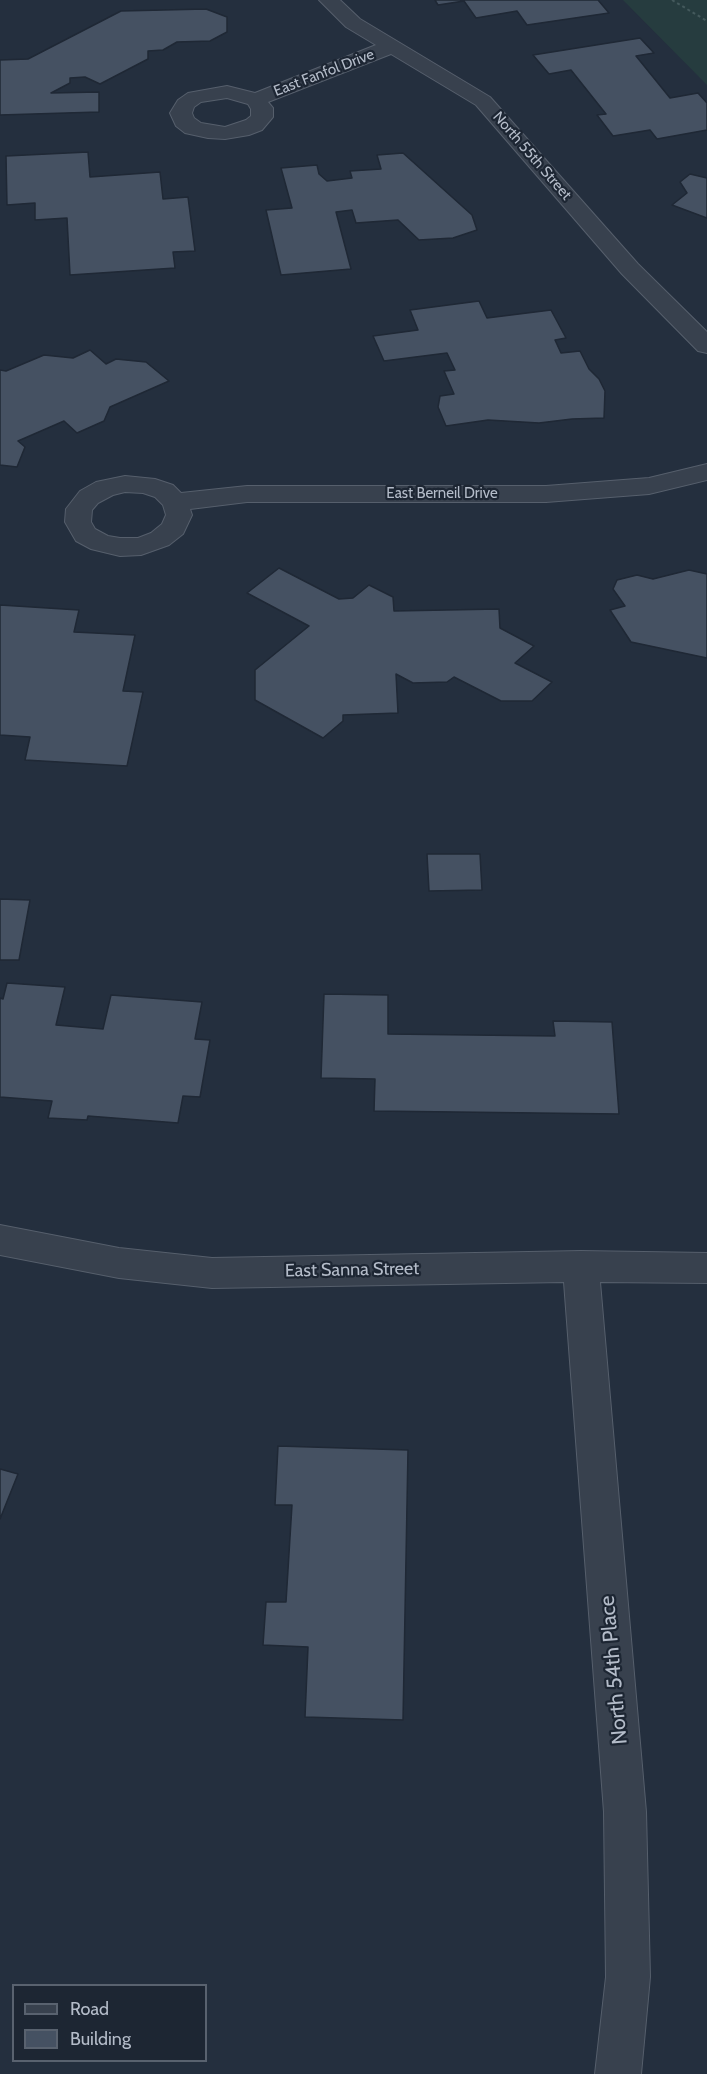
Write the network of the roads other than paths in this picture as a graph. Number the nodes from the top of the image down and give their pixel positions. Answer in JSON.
{"nodes":[{"id":1,"x":329,"y":0,"type":"edge"},
{"id":2,"x":392,"y":46,"type":"junction"},
{"id":3,"x":255,"y":100,"type":"dead end"},
{"id":4,"x":707,"y":346,"type":"edge"},
{"id":5,"x":707,"y":472,"type":"edge"},
{"id":6,"x":175,"y":502,"type":"dead end"},
{"id":7,"x":0,"y":1239,"type":"edge"},
{"id":8,"x":581,"y":1266,"type":"junction"},
{"id":9,"x":707,"y":1268,"type":"edge"},
{"id":10,"x":618,"y":2074,"type":"edge"}],
"edges":[{"from":1,"to":2,"type":"street","name":"North 55th Street"},
{"from":2,"to":3,"type":"street","name":"East Fanfol Drive"},
{"from":2,"to":4,"type":"street","name":"North 55th Street"},
{"from":5,"to":6,"type":"street","name":"East Berneil Drive"},
{"from":7,"to":8,"type":"street","name":"East Sanna Street"},
{"from":8,"to":9,"type":"street","name":"East Sanna Street"},
{"from":8,"to":10,"type":"street","name":"North 54th Place"}]}
